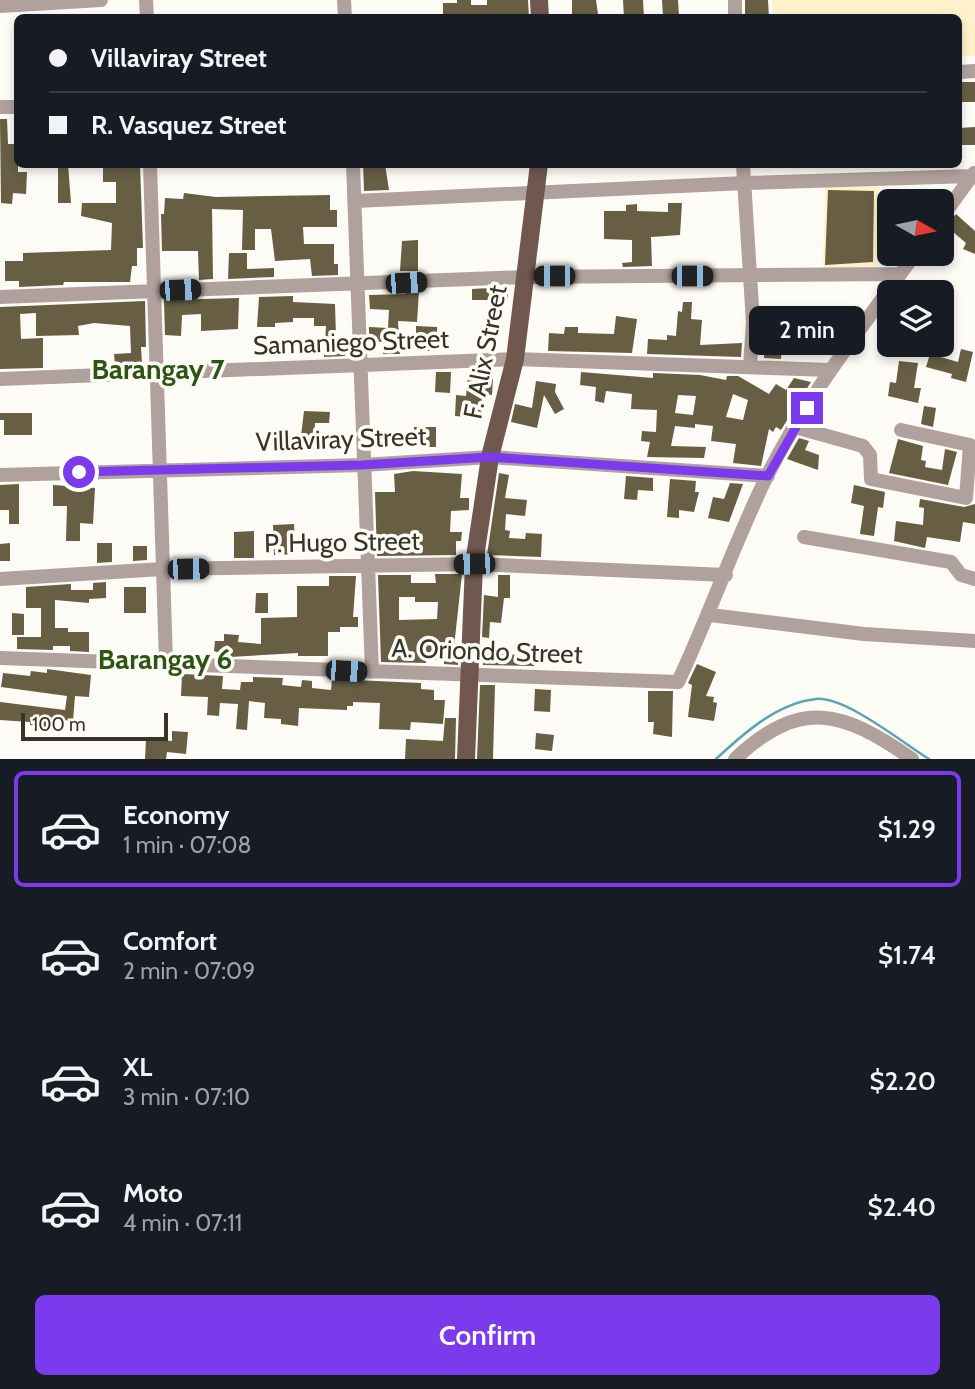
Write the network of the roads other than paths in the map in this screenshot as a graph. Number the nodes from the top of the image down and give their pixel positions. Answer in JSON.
{"nodes":[{"id":1,"x":101,"y":0,"type":"edge"},
{"id":2,"x":0,"y":6,"type":"edge"},
{"id":3,"x":150,"y":168,"type":"edge"},
{"id":4,"x":353,"y":168,"type":"edge"},
{"id":5,"x":539,"y":168,"type":"edge"},
{"id":6,"x":743,"y":168,"type":"edge"},
{"id":7,"x":973,"y":174,"type":"edge"},
{"id":8,"x":745,"y":183,"type":"junction"},
{"id":9,"x":538,"y":192,"type":"junction"},
{"id":10,"x":954,"y":200,"type":"edge"},
{"id":11,"x":355,"y":201,"type":"junction"},
{"id":12,"x":906,"y":266,"type":"edge"},
{"id":13,"x":900,"y":274,"type":"junction"},
{"id":14,"x":748,"y":276,"type":"junction"},
{"id":15,"x":526,"y":277,"type":"junction"},
{"id":16,"x":358,"y":285,"type":"junction"},
{"id":17,"x":154,"y":291,"type":"junction"},
{"id":18,"x":0,"y":297,"type":"edge"},
{"id":19,"x":515,"y":359,"type":"junction"},
{"id":20,"x":750,"y":365,"type":"junction"},
{"id":21,"x":360,"y":366,"type":"junction"},
{"id":22,"x":830,"y":370,"type":"junction"},
{"id":23,"x":157,"y":373,"type":"junction"},
{"id":24,"x":0,"y":379,"type":"edge"},
{"id":25,"x":795,"y":427,"type":"junction"},
{"id":26,"x":901,"y":430,"type":"dead end"},
{"id":27,"x":490,"y":457,"type":"junction"},
{"id":28,"x":362,"y":465,"type":"junction"},
{"id":29,"x":159,"y":468,"type":"junction"},
{"id":30,"x":0,"y":475,"type":"edge"},
{"id":31,"x":768,"y":476,"type":"junction"},
{"id":32,"x":804,"y":537,"type":"dead end"},
{"id":33,"x":474,"y":564,"type":"junction"},
{"id":34,"x":367,"y":566,"type":"junction"},
{"id":35,"x":162,"y":569,"type":"junction"},
{"id":36,"x":726,"y":575,"type":"junction"},
{"id":37,"x":0,"y":579,"type":"edge"},
{"id":38,"x":975,"y":579,"type":"edge"},
{"id":39,"x":710,"y":615,"type":"junction"},
{"id":40,"x":975,"y":641,"type":"edge"},
{"id":41,"x":0,"y":658,"type":"edge"},
{"id":42,"x":166,"y":662,"type":"junction"},
{"id":43,"x":372,"y":672,"type":"junction"},
{"id":44,"x":469,"y":676,"type":"junction"},
{"id":45,"x":466,"y":759,"type":"edge"},
{"id":46,"x":735,"y":759,"type":"edge"},
{"id":47,"x":912,"y":759,"type":"edge"}],
"edges":[{"from":1,"to":2,"type":"street"},
{"from":3,"to":17,"type":"street"},
{"from":4,"to":11,"type":"street"},
{"from":5,"to":9,"type":"main road","name":"F. Alix Street"},
{"from":6,"to":8,"type":"street"},
{"from":7,"to":8,"type":"street"},
{"from":7,"to":10,"type":"street"},
{"from":8,"to":9,"type":"street"},
{"from":8,"to":14,"type":"street"},
{"from":9,"to":11,"type":"street"},
{"from":9,"to":15,"type":"main road","name":"F. Alix Street"},
{"from":11,"to":16,"type":"street"},
{"from":12,"to":13,"type":"street"},
{"from":13,"to":14,"type":"street"},
{"from":13,"to":22,"type":"street"},
{"from":14,"to":15,"type":"street"},
{"from":14,"to":20,"type":"street"},
{"from":15,"to":16,"type":"street"},
{"from":15,"to":19,"type":"main road","name":"F. Alix Street"},
{"from":16,"to":17,"type":"street"},
{"from":16,"to":21,"type":"street"},
{"from":17,"to":18,"type":"street"},
{"from":17,"to":23,"type":"street"},
{"from":19,"to":20,"type":"street","name":"Samaniego Street"},
{"from":19,"to":21,"type":"street","name":"Samaniego Street"},
{"from":19,"to":27,"type":"main road","name":"F. Alix Street"},
{"from":20,"to":22,"type":"street","name":"Samaniego Street"},
{"from":21,"to":23,"type":"street","name":"Samaniego Street"},
{"from":21,"to":28,"type":"street"},
{"from":22,"to":25,"type":"street"},
{"from":23,"to":24,"type":"street","name":"Samaniego Street"},
{"from":23,"to":29,"type":"street"},
{"from":25,"to":26,"type":"street"},
{"from":25,"to":31,"type":"street"},
{"from":27,"to":28,"type":"street","name":"Villaviray Street"},
{"from":27,"to":31,"type":"street","name":"Villaviray Street"},
{"from":27,"to":33,"type":"main road","name":"F. Alix Street"},
{"from":28,"to":29,"type":"street","name":"Villaviray Street"},
{"from":28,"to":34,"type":"street"},
{"from":29,"to":30,"type":"street","name":"Villaviray Street"},
{"from":29,"to":35,"type":"street"},
{"from":31,"to":36,"type":"street"},
{"from":32,"to":38,"type":"street"},
{"from":33,"to":34,"type":"street","name":"P. Hugo Street"},
{"from":33,"to":36,"type":"street","name":"P. Hugo Street"},
{"from":33,"to":44,"type":"main road","name":"F. Alix Street"},
{"from":34,"to":35,"type":"street","name":"P. Hugo Street"},
{"from":34,"to":43,"type":"street"},
{"from":35,"to":37,"type":"street","name":"P. Hugo Street"},
{"from":35,"to":42,"type":"street"},
{"from":36,"to":39,"type":"street"},
{"from":39,"to":40,"type":"street"},
{"from":39,"to":44,"type":"street","name":"A. Oriondo Street"},
{"from":41,"to":42,"type":"street","name":"A. Oriondo Street"},
{"from":42,"to":43,"type":"street","name":"A. Oriondo Street"},
{"from":43,"to":44,"type":"street","name":"A. Oriondo Street"},
{"from":44,"to":45,"type":"main road","name":"F. Alix Street"},
{"from":46,"to":47,"type":"street"}]}
